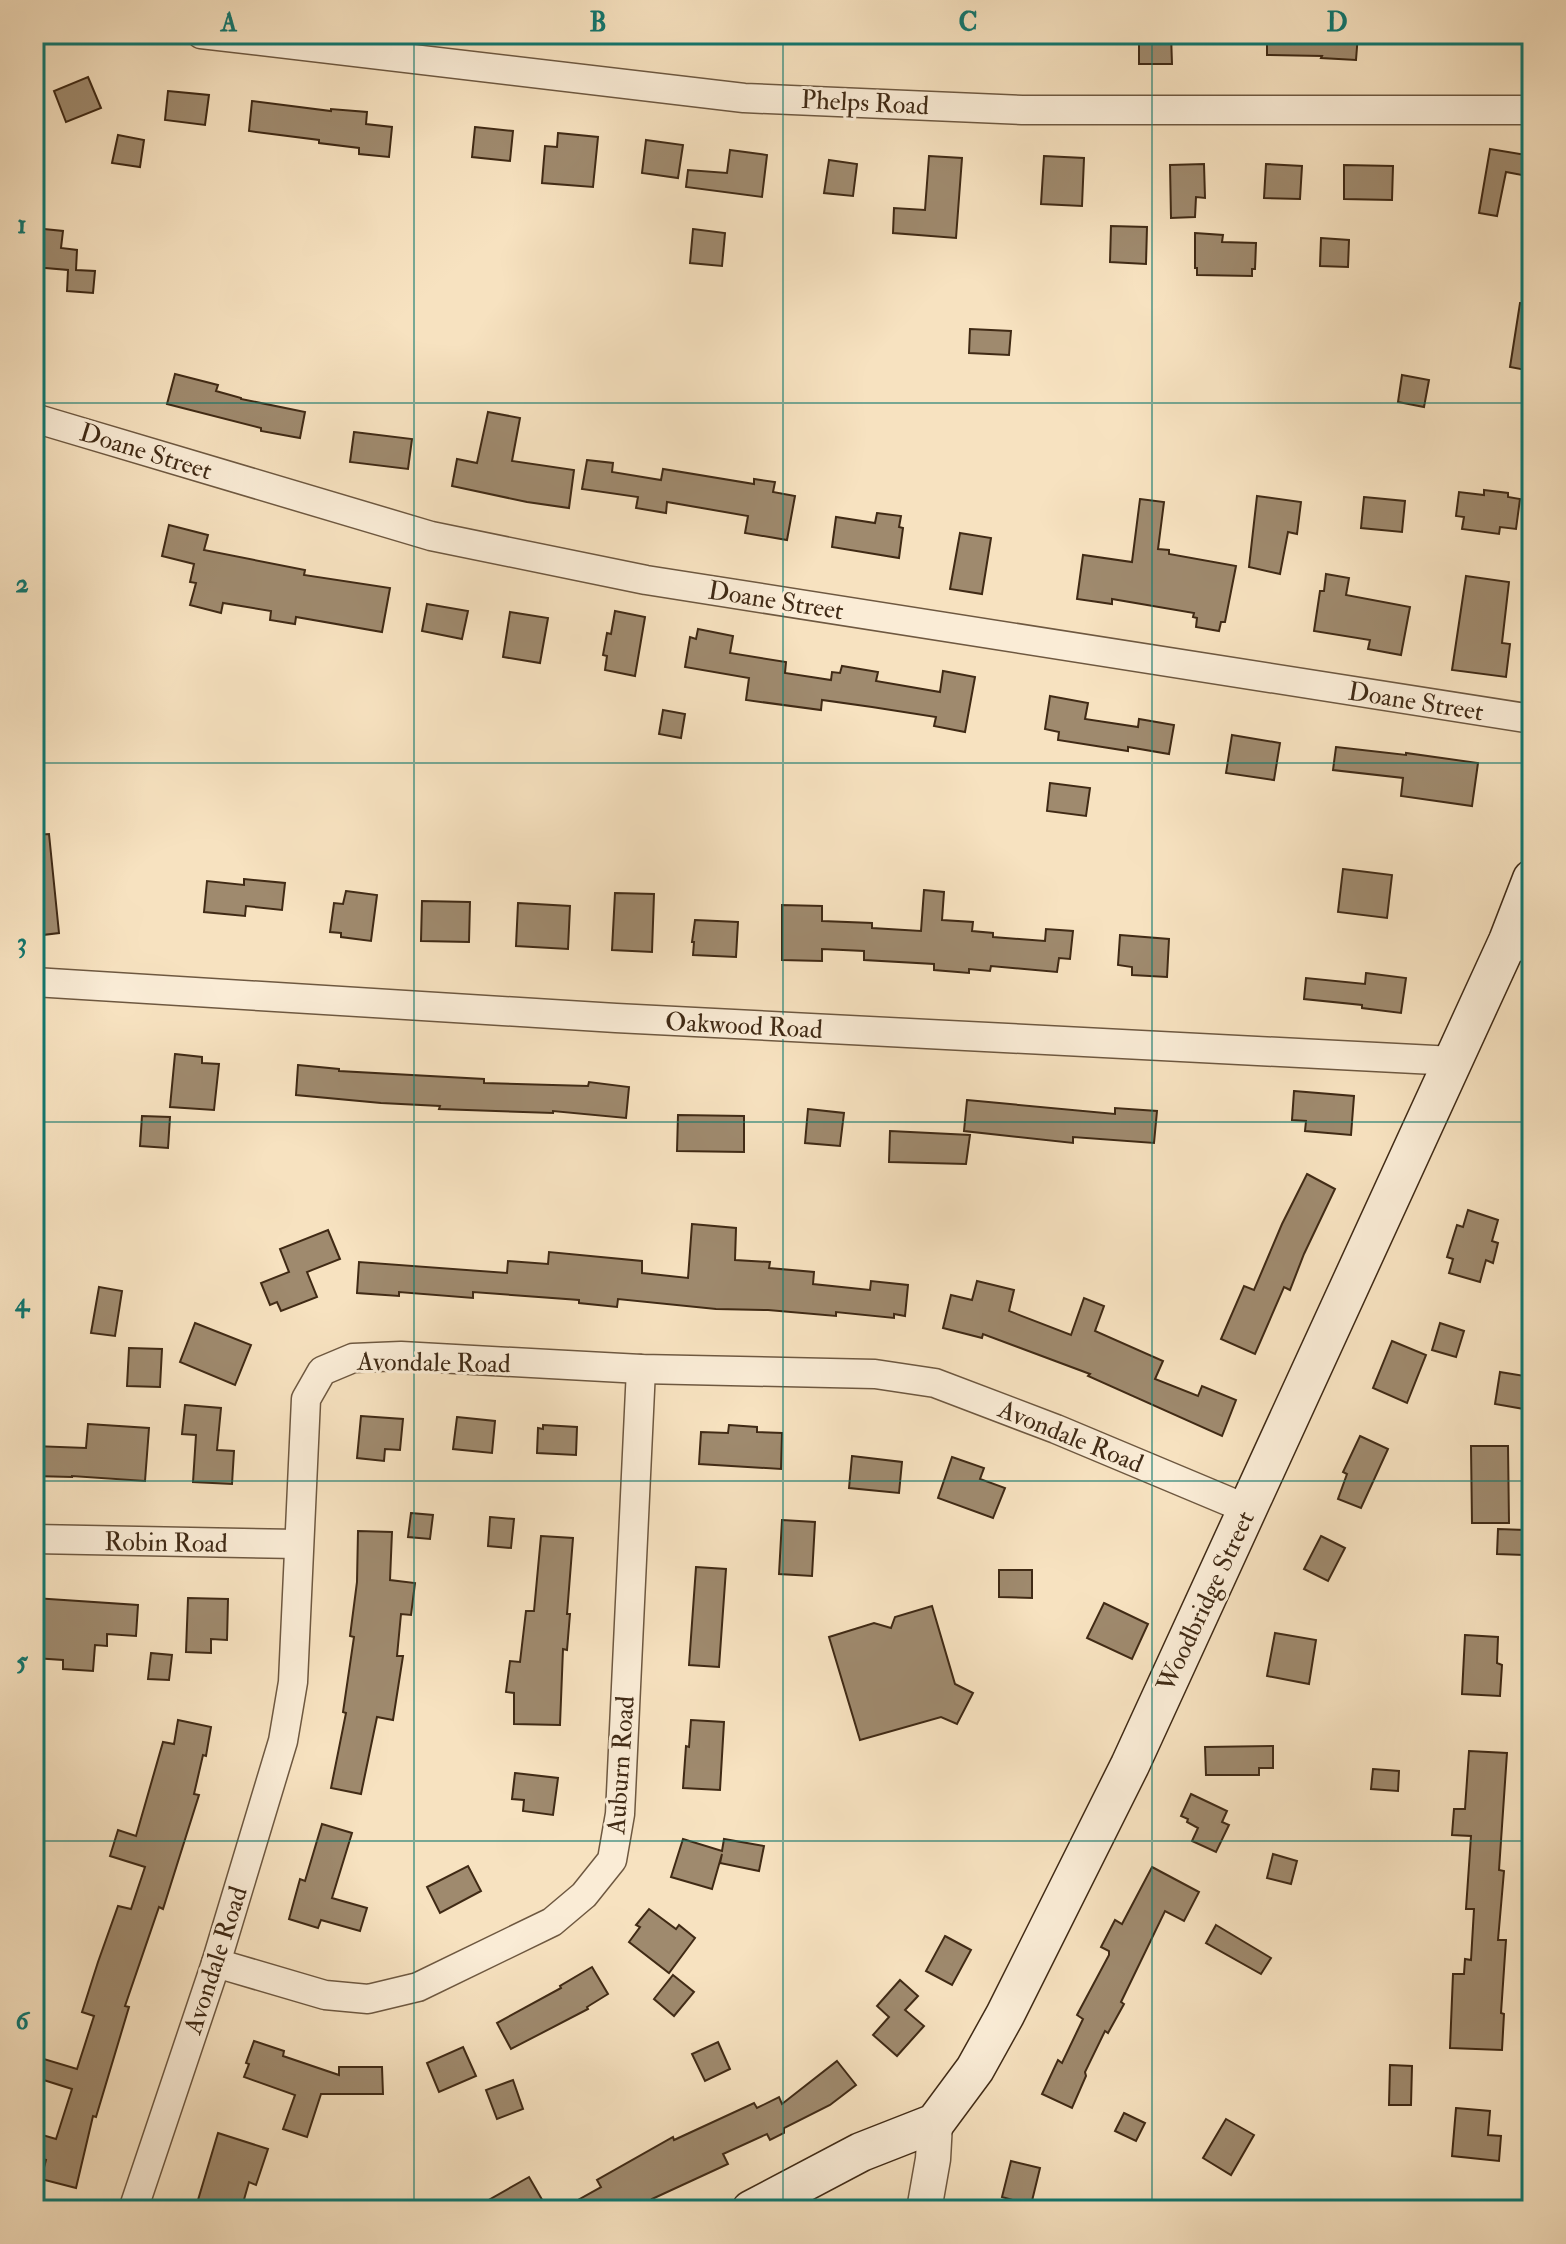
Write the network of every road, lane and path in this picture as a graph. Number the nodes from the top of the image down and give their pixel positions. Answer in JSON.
{"nodes":[{"id":1,"x":201,"y":34,"type":"edge"},
{"id":2,"x":1532,"y":110,"type":"edge"},
{"id":3,"x":34,"y":418,"type":"edge"},
{"id":4,"x":1532,"y":719,"type":"edge"},
{"id":5,"x":1532,"y":879,"type":"edge"},
{"id":6,"x":1520,"y":945,"type":"edge"},
{"id":7,"x":34,"y":982,"type":"edge"},
{"id":8,"x":1454,"y":1061,"type":"junction"},
{"id":9,"x":641,"y":1369,"type":"junction"},
{"id":10,"x":1247,"y":1509,"type":"junction"},
{"id":11,"x":34,"y":1539,"type":"edge"},
{"id":12,"x":298,"y":1544,"type":"junction"},
{"id":13,"x":216,"y":1963,"type":"junction"},
{"id":14,"x":935,"y":2123,"type":"junction"},
{"id":15,"x":133,"y":2210,"type":"edge"},
{"id":16,"x":751,"y":2210,"type":"edge"},
{"id":17,"x":924,"y":2210,"type":"edge"}],
"edges":[{"from":1,"to":2,"type":"street","name":"Phelps Road"},
{"from":3,"to":4,"type":"street","name":"Doane Street"},
{"from":5,"to":6,"type":"main road","name":"Woodbridge Street"},
{"from":6,"to":8,"type":"main road","name":"Woodbridge Street"},
{"from":7,"to":8,"type":"street","name":"Oakwood Road"},
{"from":8,"to":10,"type":"main road","name":"Woodbridge Street"},
{"from":9,"to":10,"type":"street","name":"Avondale Road"},
{"from":9,"to":12,"type":"street","name":"Avondale Road"},
{"from":9,"to":13,"type":"street","name":"Auburn Road"},
{"from":10,"to":14,"type":"main road","name":"Woodbridge Street"},
{"from":11,"to":12,"type":"street","name":"Robin Road"},
{"from":12,"to":13,"type":"street","name":"Avondale Road"},
{"from":13,"to":15,"type":"street","name":"Avondale Road"},
{"from":14,"to":16,"type":"main road"},
{"from":14,"to":17,"type":"street"}]}
